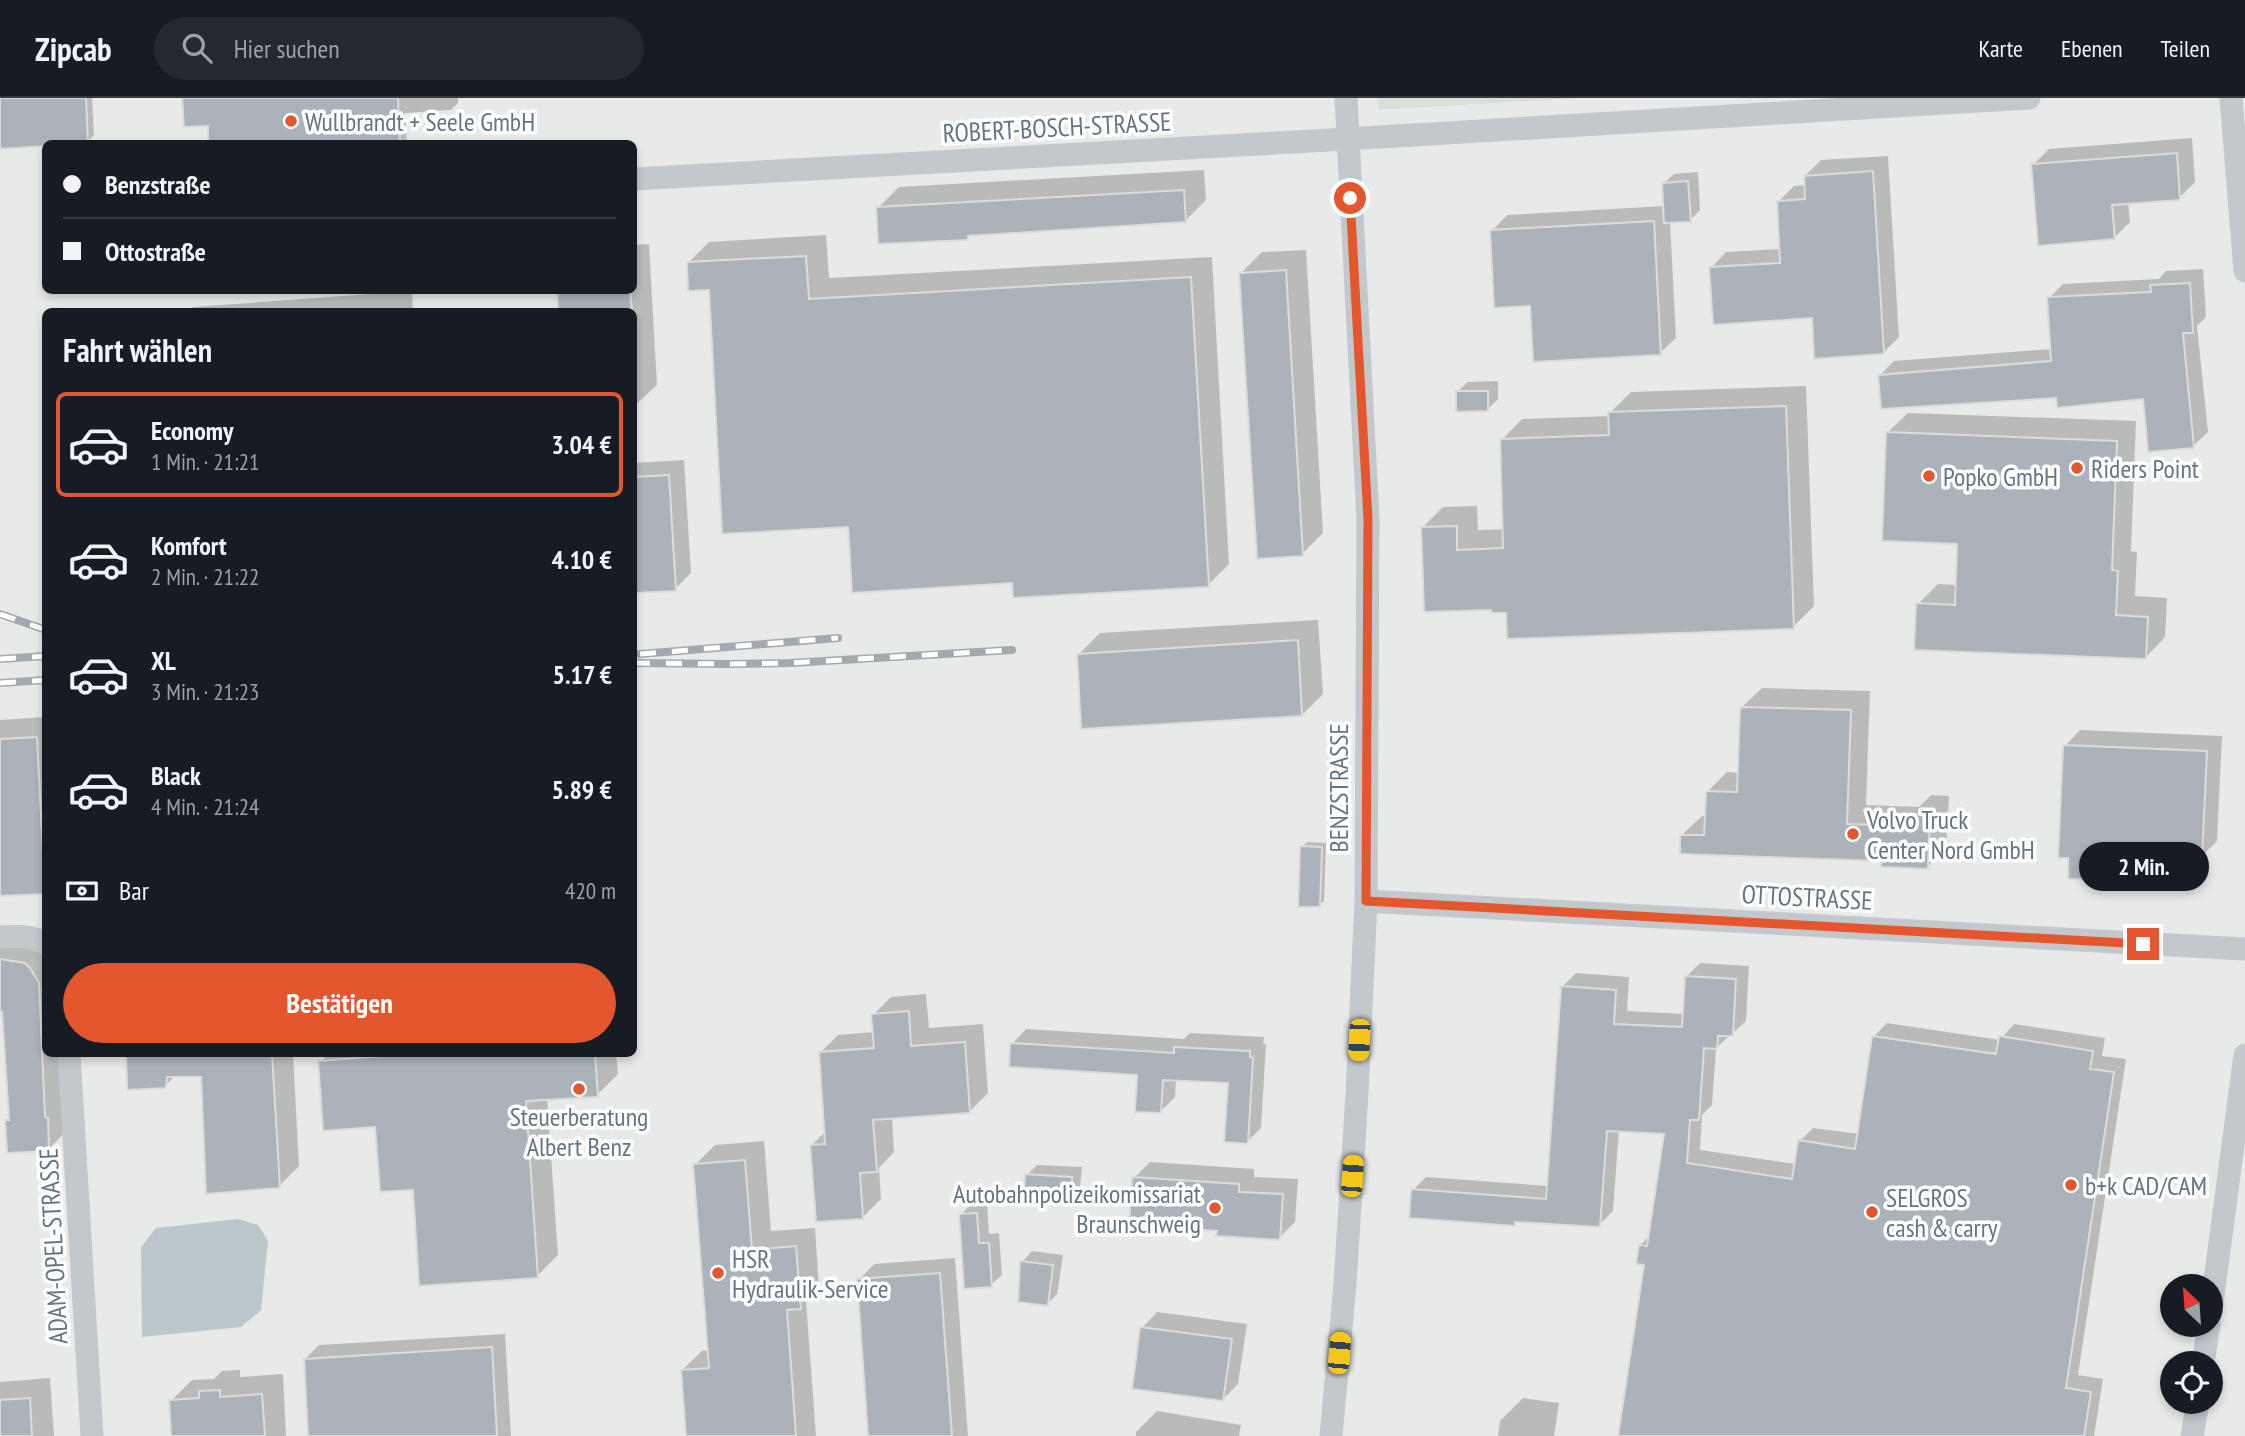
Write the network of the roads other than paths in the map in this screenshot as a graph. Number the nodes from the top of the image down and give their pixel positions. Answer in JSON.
{"nodes":[{"id":1,"x":1346,"y":98,"type":"edge"},
{"id":2,"x":2029,"y":98,"type":"edge"},
{"id":3,"x":2231,"y":98,"type":"edge"},
{"id":4,"x":1347,"y":139,"type":"junction"},
{"id":5,"x":637,"y":179,"type":"edge"},
{"id":6,"x":2245,"y":271,"type":"edge"},
{"id":7,"x":1366,"y":901,"type":"junction"},
{"id":8,"x":0,"y":937,"type":"edge"},
{"id":9,"x":42,"y":942,"type":"edge"},
{"id":10,"x":2245,"y":949,"type":"edge"},
{"id":11,"x":2245,"y":1055,"type":"edge"},
{"id":12,"x":69,"y":1057,"type":"edge"},
{"id":13,"x":2234,"y":1240,"type":"edge"},
{"id":14,"x":2223,"y":1276,"type":"edge"},
{"id":15,"x":2195,"y":1414,"type":"edge"},
{"id":16,"x":92,"y":1436,"type":"edge"},
{"id":17,"x":1331,"y":1436,"type":"edge"},
{"id":18,"x":2192,"y":1436,"type":"edge"}],
"edges":[{"from":1,"to":4,"type":"street","name":"BENZSTRASSE"},
{"from":2,"to":4,"type":"street","name":"ROBERT-BOSCH-STRASSE"},
{"from":3,"to":6,"type":"street"},
{"from":4,"to":5,"type":"street","name":"ROBERT-BOSCH-STRASSE"},
{"from":4,"to":7,"type":"street","name":"BENZSTRASSE"},
{"from":7,"to":10,"type":"street","name":"OTTOSTRASSE"},
{"from":7,"to":17,"type":"street","name":"BENZSTRASSE"},
{"from":8,"to":9,"type":"street"},
{"from":11,"to":13,"type":"street"},
{"from":12,"to":16,"type":"street","name":"ADAM-OPEL-STRASSE"},
{"from":13,"to":14,"type":"street"},
{"from":15,"to":18,"type":"street"}]}
